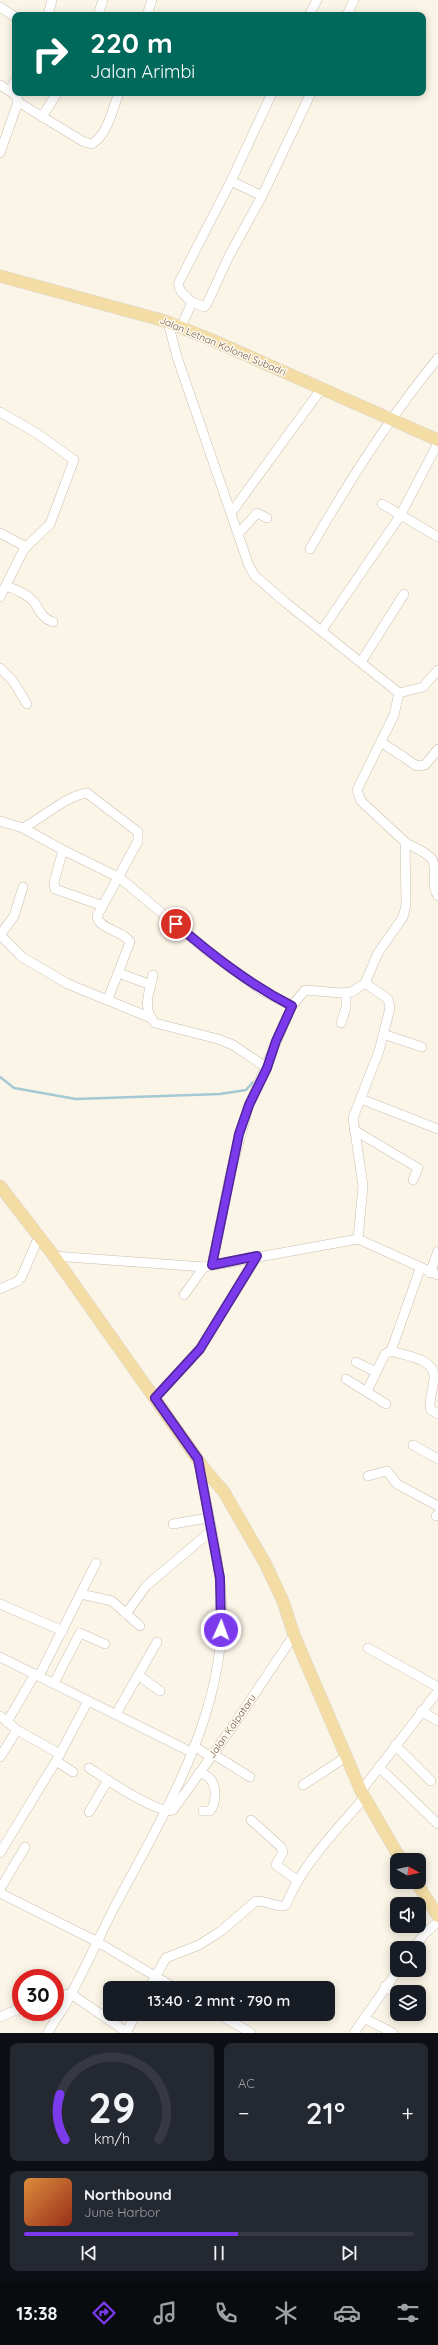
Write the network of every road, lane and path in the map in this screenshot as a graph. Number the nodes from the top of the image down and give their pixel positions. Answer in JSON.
{"nodes":[{"id":1,"x":103,"y":0,"type":"edge"},
{"id":2,"x":152,"y":0,"type":"edge"},
{"id":3,"x":316,"y":0,"type":"edge"},
{"id":4,"x":354,"y":0,"type":"edge"},
{"id":5,"x":50,"y":1,"type":"edge"},
{"id":6,"x":0,"y":7,"type":"edge"},
{"id":7,"x":48,"y":12,"type":"edge"},
{"id":8,"x":99,"y":12,"type":"edge"},
{"id":9,"x":148,"y":12,"type":"edge"},
{"id":10,"x":310,"y":12,"type":"edge"},
{"id":11,"x":348,"y":12,"type":"edge"},
{"id":12,"x":12,"y":15,"type":"edge"},
{"id":13,"x":0,"y":85,"type":"edge"},
{"id":14,"x":12,"y":86,"type":"edge"},
{"id":15,"x":10,"y":90,"type":"joint"},
{"id":16,"x":17,"y":96,"type":"edge"},
{"id":17,"x":55,"y":96,"type":"edge"},
{"id":18,"x":118,"y":96,"type":"edge"},
{"id":19,"x":271,"y":96,"type":"edge"},
{"id":20,"x":311,"y":96,"type":"edge"},
{"id":21,"x":18,"y":102,"type":"junction"},
{"id":22,"x":42,"y":117,"type":"junction"},
{"id":23,"x":0,"y":153,"type":"edge"},
{"id":24,"x":231,"y":182,"type":"junction"},
{"id":25,"x":262,"y":196,"type":"junction"},
{"id":26,"x":0,"y":276,"type":"edge"},
{"id":27,"x":192,"y":302,"type":"junction"},
{"id":28,"x":168,"y":322,"type":"junction"},
{"id":29,"x":181,"y":327,"type":"junction"},
{"id":30,"x":438,"y":358,"type":"edge"},
{"id":31,"x":322,"y":388,"type":"junction"},
{"id":32,"x":0,"y":412,"type":"edge"},
{"id":33,"x":391,"y":418,"type":"junction"},
{"id":34,"x":438,"y":441,"type":"edge"},
{"id":35,"x":382,"y":504,"type":"dead end"},
{"id":36,"x":231,"y":513,"type":"junction"},
{"id":37,"x":400,"y":516,"type":"junction"},
{"id":38,"x":267,"y":518,"type":"dead end"},
{"id":39,"x":0,"y":533,"type":"edge"},
{"id":40,"x":238,"y":534,"type":"junction"},
{"id":41,"x":438,"y":537,"type":"edge"},
{"id":42,"x":26,"y":547,"type":"junction"},
{"id":43,"x":310,"y":549,"type":"dead end"},
{"id":44,"x":6,"y":586,"type":"junction"},
{"id":45,"x":404,"y":594,"type":"dead end"},
{"id":46,"x":0,"y":597,"type":"edge"},
{"id":47,"x":53,"y":622,"type":"dead end"},
{"id":48,"x":322,"y":630,"type":"junction"},
{"id":49,"x":361,"y":662,"type":"junction"},
{"id":50,"x":0,"y":668,"type":"edge"},
{"id":51,"x":438,"y":670,"type":"edge"},
{"id":52,"x":398,"y":693,"type":"junction"},
{"id":53,"x":27,"y":704,"type":"dead end"},
{"id":54,"x":381,"y":742,"type":"junction"},
{"id":55,"x":438,"y":749,"type":"edge"},
{"id":56,"x":0,"y":821,"type":"edge"},
{"id":57,"x":23,"y":828,"type":"junction"},
{"id":58,"x":405,"y":842,"type":"junction"},
{"id":59,"x":63,"y":850,"type":"junction"},
{"id":60,"x":436,"y":861,"type":"edge"},
{"id":61,"x":120,"y":878,"type":"junction"},
{"id":62,"x":23,"y":887,"type":"dead end"},
{"id":63,"x":438,"y":896,"type":"edge"},
{"id":64,"x":103,"y":906,"type":"junction"},
{"id":65,"x":1,"y":934,"type":"edge"},
{"id":66,"x":119,"y":973,"type":"junction"},
{"id":67,"x":153,"y":974,"type":"dead end"},
{"id":68,"x":365,"y":983,"type":"junction"},
{"id":69,"x":151,"y":985,"type":"junction"},
{"id":70,"x":346,"y":993,"type":"junction"},
{"id":71,"x":108,"y":999,"type":"junction"},
{"id":72,"x":292,"y":1006,"type":"junction"},
{"id":73,"x":151,"y":1018,"type":"junction"},
{"id":74,"x":342,"y":1023,"type":"dead end"},
{"id":75,"x":383,"y":1034,"type":"junction"},
{"id":76,"x":422,"y":1047,"type":"dead end"},
{"id":77,"x":267,"y":1068,"type":"junction"},
{"id":78,"x":361,"y":1099,"type":"junction"},
{"id":79,"x":438,"y":1129,"type":"edge"},
{"id":80,"x":354,"y":1130,"type":"junction"},
{"id":81,"x":413,"y":1180,"type":"dead end"},
{"id":82,"x":0,"y":1186,"type":"edge"},
{"id":83,"x":39,"y":1236,"type":"junction"},
{"id":84,"x":358,"y":1239,"type":"junction"},
{"id":85,"x":438,"y":1251,"type":"edge"},
{"id":86,"x":54,"y":1256,"type":"junction"},
{"id":87,"x":257,"y":1256,"type":"junction"},
{"id":88,"x":208,"y":1266,"type":"junction"},
{"id":89,"x":420,"y":1269,"type":"junction"},
{"id":90,"x":434,"y":1274,"type":"edge"},
{"id":91,"x":0,"y":1289,"type":"edge"},
{"id":92,"x":184,"y":1295,"type":"dead end"},
{"id":93,"x":391,"y":1351,"type":"junction"},
{"id":94,"x":356,"y":1362,"type":"dead end"},
{"id":95,"x":376,"y":1372,"type":"junction"},
{"id":96,"x":436,"y":1378,"type":"edge"},
{"id":97,"x":346,"y":1379,"type":"dead end"},
{"id":98,"x":367,"y":1391,"type":"junction"},
{"id":99,"x":155,"y":1398,"type":"junction"},
{"id":100,"x":386,"y":1404,"type":"dead end"},
{"id":101,"x":438,"y":1414,"type":"edge"},
{"id":102,"x":413,"y":1445,"type":"dead end"},
{"id":103,"x":198,"y":1459,"type":"junction"},
{"id":104,"x":438,"y":1459,"type":"edge"},
{"id":105,"x":368,"y":1476,"type":"dead end"},
{"id":106,"x":438,"y":1506,"type":"edge"},
{"id":107,"x":208,"y":1518,"type":"junction"},
{"id":108,"x":173,"y":1524,"type":"dead end"},
{"id":109,"x":211,"y":1531,"type":"junction"},
{"id":110,"x":96,"y":1563,"type":"dead end"},
{"id":111,"x":81,"y":1594,"type":"junction"},
{"id":112,"x":0,"y":1604,"type":"edge"},
{"id":113,"x":126,"y":1614,"type":"junction"},
{"id":114,"x":140,"y":1626,"type":"dead end"},
{"id":115,"x":64,"y":1629,"type":"junction"},
{"id":116,"x":80,"y":1633,"type":"junction"},
{"id":117,"x":294,"y":1635,"type":"junction"},
{"id":118,"x":156,"y":1642,"type":"dead end"},
{"id":119,"x":105,"y":1644,"type":"dead end"},
{"id":120,"x":368,"y":1648,"type":"dead end"},
{"id":121,"x":0,"y":1657,"type":"edge"},
{"id":122,"x":37,"y":1675,"type":"junction"},
{"id":123,"x":138,"y":1675,"type":"junction"},
{"id":124,"x":54,"y":1683,"type":"junction"},
{"id":125,"x":438,"y":1687,"type":"edge"},
{"id":126,"x":438,"y":1690,"type":"edge"},
{"id":127,"x":160,"y":1691,"type":"dead end"},
{"id":128,"x":88,"y":1701,"type":"junction"},
{"id":129,"x":421,"y":1711,"type":"junction"},
{"id":130,"x":116,"y":1714,"type":"junction"},
{"id":131,"x":3,"y":1719,"type":"edge"},
{"id":132,"x":438,"y":1720,"type":"edge"},
{"id":133,"x":17,"y":1730,"type":"junction"},
{"id":134,"x":395,"y":1744,"type":"junction"},
{"id":135,"x":192,"y":1751,"type":"junction"},
{"id":136,"x":0,"y":1757,"type":"edge"},
{"id":137,"x":58,"y":1758,"type":"junction"},
{"id":138,"x":210,"y":1758,"type":"junction"},
{"id":139,"x":346,"y":1758,"type":"junction"},
{"id":140,"x":379,"y":1767,"type":"junction"},
{"id":141,"x":89,"y":1768,"type":"dead end"},
{"id":142,"x":73,"y":1772,"type":"dead end"},
{"id":143,"x":200,"y":1772,"type":"junction"},
{"id":144,"x":250,"y":1777,"type":"dead end"},
{"id":145,"x":108,"y":1780,"type":"junction"},
{"id":146,"x":431,"y":1781,"type":"dead end"},
{"id":147,"x":303,"y":1785,"type":"dead end"},
{"id":148,"x":362,"y":1794,"type":"junction"},
{"id":149,"x":165,"y":1811,"type":"junction"},
{"id":150,"x":204,"y":1811,"type":"dead end"},
{"id":151,"x":90,"y":1812,"type":"dead end"},
{"id":152,"x":251,"y":1820,"type":"dead end"},
{"id":153,"x":438,"y":1824,"type":"edge"},
{"id":154,"x":25,"y":1847,"type":"dead end"},
{"id":155,"x":0,"y":1853,"type":"edge"},
{"id":156,"x":397,"y":1853,"type":"edge"},
{"id":157,"x":297,"y":1880,"type":"junction"},
{"id":158,"x":0,"y":1889,"type":"edge"},
{"id":159,"x":421,"y":1889,"type":"edge"},
{"id":160,"x":0,"y":1894,"type":"edge"},
{"id":161,"x":438,"y":1916,"type":"edge"},
{"id":162,"x":438,"y":1922,"type":"edge"},
{"id":163,"x":96,"y":1941,"type":"junction"},
{"id":164,"x":419,"y":1941,"type":"edge"},
{"id":165,"x":155,"y":1976,"type":"junction"},
{"id":166,"x":393,"y":1977,"type":"edge"},
{"id":167,"x":152,"y":1981,"type":"edge"},
{"id":168,"x":163,"y":1981,"type":"edge"},
{"id":169,"x":386,"y":1986,"type":"junction"},
{"id":170,"x":390,"y":1989,"type":"edge"},
{"id":171,"x":71,"y":1994,"type":"junction"},
{"id":172,"x":64,"y":1995,"type":"edge"},
{"id":173,"x":12,"y":2012,"type":"edge"},
{"id":174,"x":0,"y":2017,"type":"edge"},
{"id":175,"x":364,"y":2018,"type":"junction"},
{"id":176,"x":132,"y":2021,"type":"edge"},
{"id":177,"x":230,"y":2021,"type":"edge"},
{"id":178,"x":127,"y":2032,"type":"edge"},
{"id":179,"x":48,"y":2033,"type":"edge"},
{"id":180,"x":251,"y":2033,"type":"edge"},
{"id":181,"x":354,"y":2033,"type":"edge"},
{"id":182,"x":393,"y":2033,"type":"edge"}],
"edges":[{"from":1,"to":8,"type":"street"},
{"from":2,"to":9,"type":"street"},
{"from":3,"to":10,"type":"street"},
{"from":4,"to":11,"type":"street"},
{"from":5,"to":7,"type":"street"},
{"from":6,"to":12,"type":"street"},
{"from":13,"to":15,"type":"street"},
{"from":14,"to":15,"type":"street"},
{"from":16,"to":21,"type":"street"},
{"from":17,"to":22,"type":"street"},
{"from":18,"to":22,"type":"street"},
{"from":19,"to":24,"type":"street"},
{"from":20,"to":25,"type":"street"},
{"from":21,"to":22,"type":"street"},
{"from":21,"to":23,"type":"street"},
{"from":24,"to":25,"type":"street"},
{"from":24,"to":27,"type":"street"},
{"from":25,"to":27,"type":"street"},
{"from":26,"to":28,"type":"main road","name":"Jalan Letnan Kolonel Subadri"},
{"from":27,"to":29,"type":"street"},
{"from":28,"to":29,"type":"main road","name":"Jalan Letnan Kolonel Subadri"},
{"from":28,"to":36,"type":"street"},
{"from":29,"to":31,"type":"main road","name":"Jalan Letnan Kolonel Subadri"},
{"from":30,"to":33,"type":"street"},
{"from":31,"to":33,"type":"main road","name":"Jalan Letnan Kolonel Subadri"},
{"from":31,"to":36,"type":"street"},
{"from":32,"to":42,"type":"street"},
{"from":33,"to":34,"type":"main road","name":"Jalan Letnan Kolonel Subadri"},
{"from":33,"to":43,"type":"street"},
{"from":34,"to":37,"type":"street"},
{"from":35,"to":37,"type":"street"},
{"from":36,"to":40,"type":"street"},
{"from":37,"to":41,"type":"street"},
{"from":37,"to":48,"type":"street"},
{"from":38,"to":40,"type":"street"},
{"from":39,"to":42,"type":"street"},
{"from":40,"to":48,"type":"street"},
{"from":42,"to":44,"type":"street"},
{"from":44,"to":46,"type":"street"},
{"from":44,"to":47,"type":"street"},
{"from":45,"to":49,"type":"street"},
{"from":48,"to":49,"type":"street"},
{"from":49,"to":52,"type":"street"},
{"from":50,"to":53,"type":"street"},
{"from":51,"to":52,"type":"street"},
{"from":52,"to":54,"type":"street"},
{"from":54,"to":55,"type":"street"},
{"from":54,"to":58,"type":"street"},
{"from":56,"to":57,"type":"street"},
{"from":57,"to":59,"type":"street"},
{"from":57,"to":61,"type":"street"},
{"from":58,"to":60,"type":"street"},
{"from":58,"to":68,"type":"street"},
{"from":59,"to":61,"type":"street"},
{"from":59,"to":64,"type":"street"},
{"from":60,"to":63,"type":"street"},
{"from":61,"to":64,"type":"street"},
{"from":61,"to":72,"type":"street"},
{"from":62,"to":65,"type":"street"},
{"from":64,"to":66,"type":"street"},
{"from":65,"to":71,"type":"street"},
{"from":66,"to":69,"type":"street"},
{"from":66,"to":71,"type":"street"},
{"from":67,"to":69,"type":"street"},
{"from":68,"to":70,"type":"street"},
{"from":68,"to":75,"type":"street"},
{"from":69,"to":73,"type":"street"},
{"from":70,"to":72,"type":"street"},
{"from":70,"to":74,"type":"street"},
{"from":71,"to":73,"type":"street"},
{"from":72,"to":77,"type":"street"},
{"from":73,"to":77,"type":"street"},
{"from":75,"to":76,"type":"street"},
{"from":75,"to":78,"type":"street"},
{"from":77,"to":88,"type":"street"},
{"from":78,"to":79,"type":"street"},
{"from":78,"to":80,"type":"street"},
{"from":80,"to":81,"type":"street"},
{"from":80,"to":84,"type":"street"},
{"from":82,"to":83,"type":"main road"},
{"from":83,"to":86,"type":"main road"},
{"from":83,"to":91,"type":"street"},
{"from":84,"to":87,"type":"street"},
{"from":84,"to":89,"type":"street"},
{"from":85,"to":90,"type":"street"},
{"from":86,"to":88,"type":"street"},
{"from":86,"to":99,"type":"main road"},
{"from":87,"to":88,"type":"street"},
{"from":87,"to":99,"type":"street"},
{"from":88,"to":92,"type":"street"},
{"from":89,"to":90,"type":"street"},
{"from":89,"to":93,"type":"street"},
{"from":93,"to":95,"type":"street"},
{"from":93,"to":96,"type":"street"},
{"from":94,"to":95,"type":"street"},
{"from":95,"to":98,"type":"street"},
{"from":96,"to":101,"type":"street"},
{"from":97,"to":98,"type":"street"},
{"from":98,"to":100,"type":"street"},
{"from":99,"to":103,"type":"main road"},
{"from":102,"to":104,"type":"street"},
{"from":103,"to":107,"type":"street"},
{"from":103,"to":117,"type":"main road"},
{"from":105,"to":106,"type":"street"},
{"from":107,"to":108,"type":"street"},
{"from":107,"to":109,"type":"street"},
{"from":109,"to":113,"type":"street"},
{"from":109,"to":135,"type":"street"},
{"from":110,"to":111,"type":"street"},
{"from":111,"to":113,"type":"street"},
{"from":111,"to":115,"type":"street"},
{"from":112,"to":115,"type":"street"},
{"from":113,"to":114,"type":"street"},
{"from":115,"to":116,"type":"street"},
{"from":115,"to":122,"type":"street"},
{"from":116,"to":119,"type":"street"},
{"from":116,"to":124,"type":"street"},
{"from":117,"to":138,"type":"street","name":"Jalan Kalpataru"},
{"from":117,"to":139,"type":"main road"},
{"from":118,"to":123,"type":"street"},
{"from":120,"to":125,"type":"street"},
{"from":121,"to":122,"type":"street"},
{"from":122,"to":124,"type":"street"},
{"from":122,"to":131,"type":"street"},
{"from":123,"to":127,"type":"street"},
{"from":123,"to":130,"type":"street"},
{"from":124,"to":128,"type":"street"},
{"from":126,"to":129,"type":"street"},
{"from":128,"to":130,"type":"street"},
{"from":128,"to":137,"type":"street"},
{"from":129,"to":132,"type":"street"},
{"from":129,"to":134,"type":"street"},
{"from":130,"to":135,"type":"street"},
{"from":131,"to":133,"type":"street"},
{"from":133,"to":136,"type":"street"},
{"from":133,"to":137,"type":"street"},
{"from":134,"to":140,"type":"street"},
{"from":134,"to":146,"type":"street"},
{"from":135,"to":138,"type":"street"},
{"from":135,"to":149,"type":"street"},
{"from":137,"to":142,"type":"street"},
{"from":137,"to":155,"type":"street"},
{"from":138,"to":143,"type":"street","name":"Jalan Kalpataru"},
{"from":138,"to":144,"type":"street"},
{"from":139,"to":147,"type":"street"},
{"from":139,"to":148,"type":"main road"},
{"from":140,"to":148,"type":"street"},
{"from":140,"to":153,"type":"street"},
{"from":141,"to":145,"type":"street"},
{"from":143,"to":149,"type":"street","name":"Jalan Kalpataru"},
{"from":143,"to":150,"type":"street"},
{"from":145,"to":149,"type":"street"},
{"from":145,"to":151,"type":"street"},
{"from":148,"to":156,"type":"main road"},
{"from":148,"to":157,"type":"street"},
{"from":149,"to":163,"type":"street"},
{"from":152,"to":157,"type":"street"},
{"from":154,"to":158,"type":"street"},
{"from":157,"to":165,"type":"street"},
{"from":159,"to":161,"type":"main road"},
{"from":160,"to":163,"type":"street"},
{"from":162,"to":164,"type":"street"},
{"from":163,"to":165,"type":"street"},
{"from":163,"to":171,"type":"street"},
{"from":165,"to":167,"type":"street"},
{"from":165,"to":168,"type":"street"},
{"from":166,"to":169,"type":"street"},
{"from":169,"to":170,"type":"street"},
{"from":169,"to":175,"type":"street"},
{"from":171,"to":172,"type":"street"},
{"from":171,"to":178,"type":"street"},
{"from":171,"to":179,"type":"street"},
{"from":173,"to":174,"type":"street"},
{"from":175,"to":181,"type":"street"},
{"from":175,"to":182,"type":"street"},
{"from":176,"to":178,"type":"street"},
{"from":177,"to":180,"type":"street"}]}
